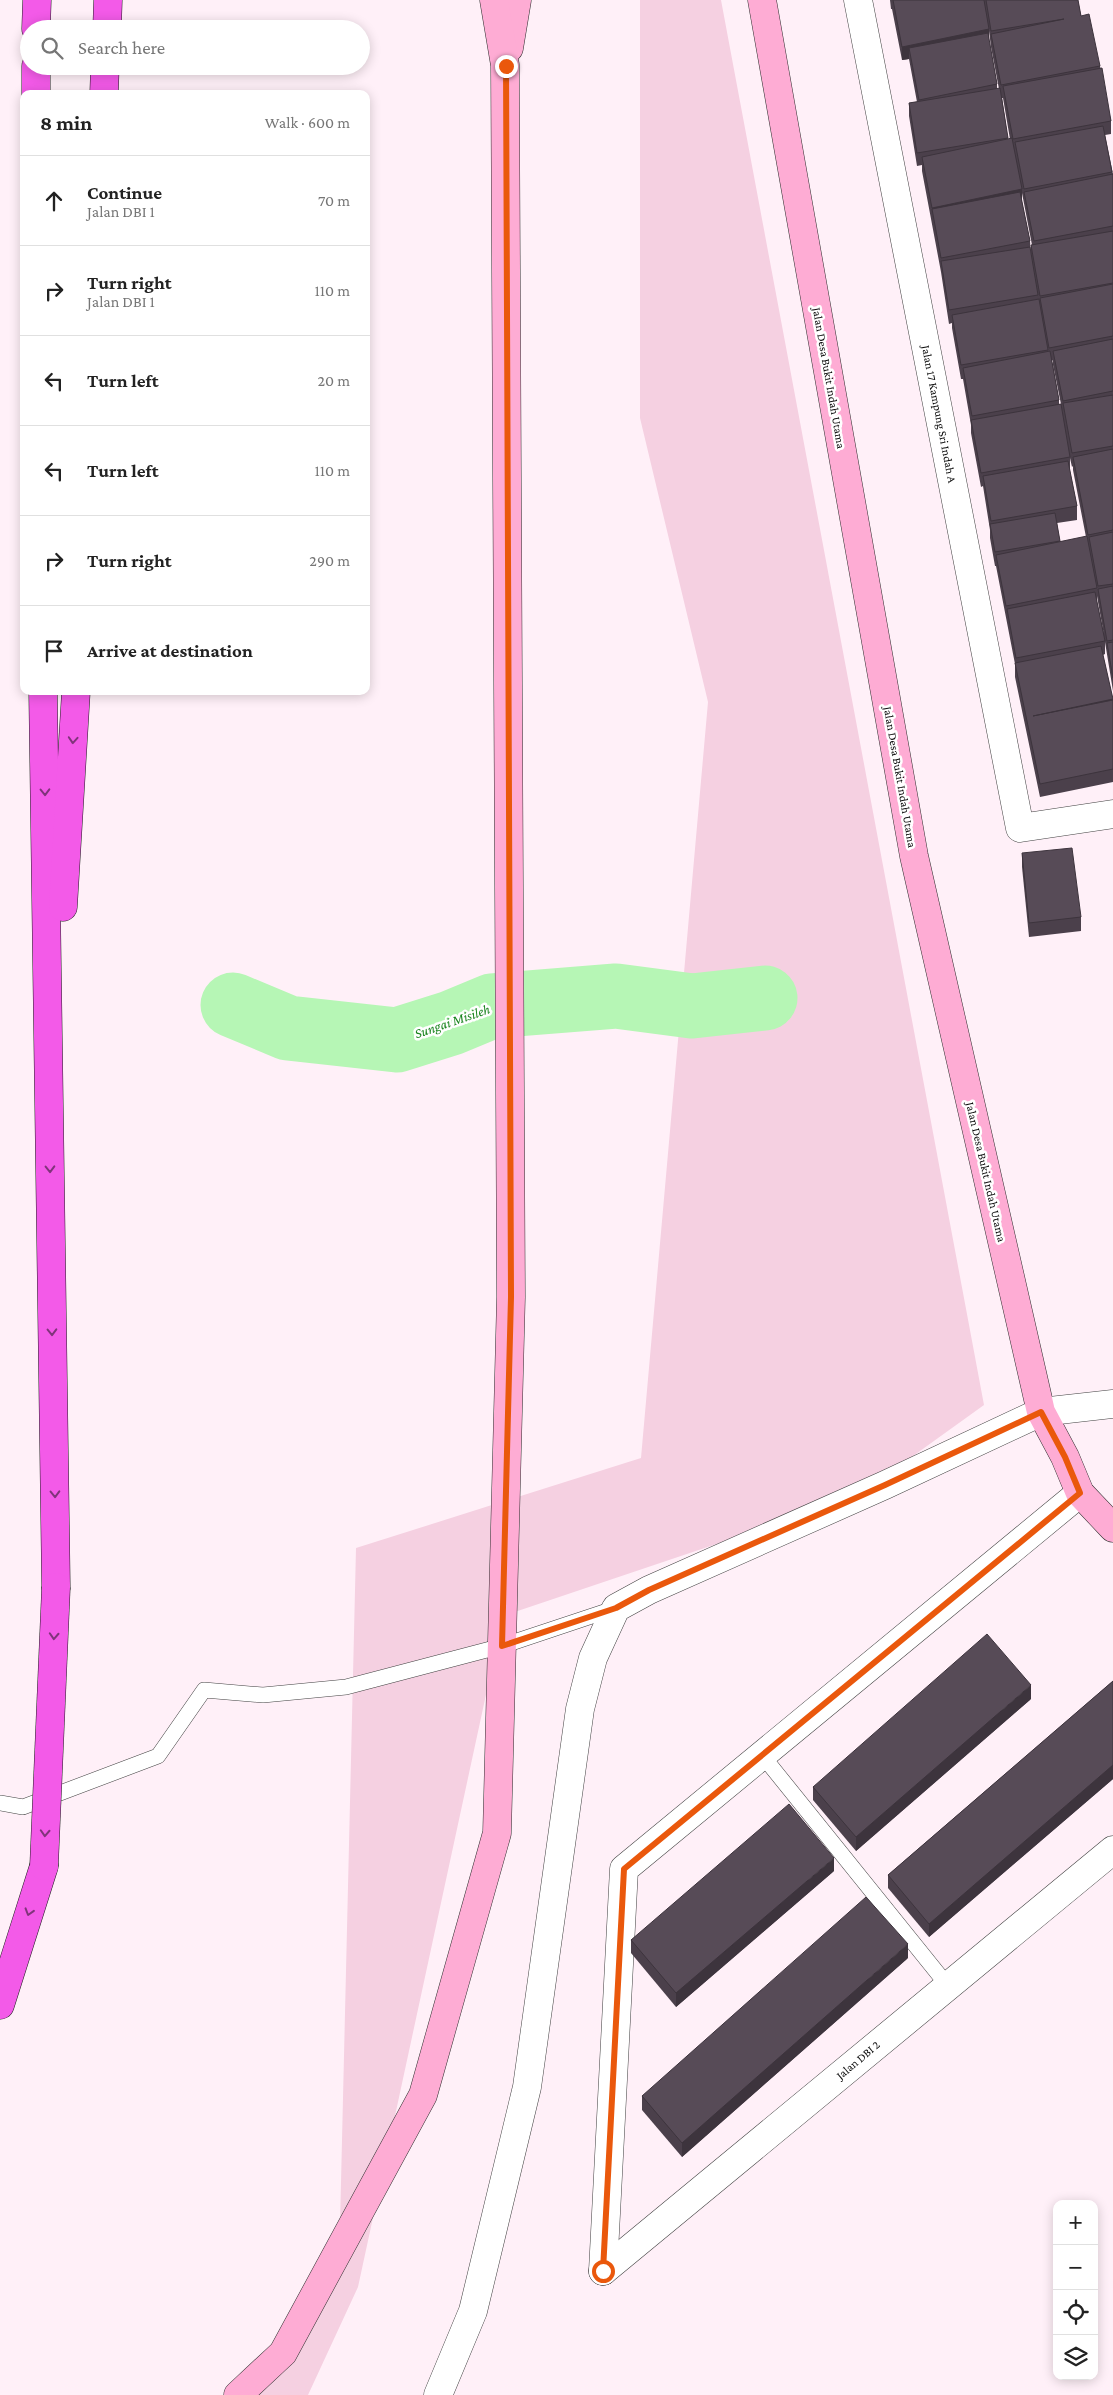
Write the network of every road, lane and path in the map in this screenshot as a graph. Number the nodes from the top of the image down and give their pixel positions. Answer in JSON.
{"nodes":[{"id":1,"x":37,"y":0,"type":"edge"},
{"id":2,"x":108,"y":0,"type":"edge"},
{"id":3,"x":494,"y":0,"type":"edge"},
{"id":4,"x":517,"y":0,"type":"edge"},
{"id":5,"x":762,"y":0,"type":"edge"},
{"id":6,"x":858,"y":0,"type":"edge"},
{"id":7,"x":36,"y":20,"type":"edge"},
{"id":8,"x":107,"y":20,"type":"edge"},
{"id":9,"x":506,"y":66,"type":"junction"},
{"id":10,"x":36,"y":75,"type":"edge"},
{"id":11,"x":105,"y":75,"type":"edge"},
{"id":12,"x":36,"y":90,"type":"edge"},
{"id":13,"x":104,"y":90,"type":"edge"},
{"id":14,"x":43,"y":695,"type":"edge"},
{"id":15,"x":76,"y":695,"type":"edge"},
{"id":16,"x":1113,"y":814,"type":"edge"},
{"id":17,"x":49,"y":1120,"type":"junction"},
{"id":18,"x":1113,"y":1404,"type":"edge"},
{"id":19,"x":1041,"y":1412,"type":"junction"},
{"id":20,"x":1080,"y":1493,"type":"junction"},
{"id":21,"x":1113,"y":1528,"type":"edge"},
{"id":22,"x":616,"y":1608,"type":"junction"},
{"id":23,"x":502,"y":1646,"type":"junction"},
{"id":24,"x":762,"y":1755,"type":"junction"},
{"id":25,"x":0,"y":1803,"type":"edge"},
{"id":26,"x":1113,"y":1850,"type":"edge"},
{"id":27,"x":948,"y":1986,"type":"junction"},
{"id":28,"x":0,"y":2005,"type":"edge"},
{"id":29,"x":238,"y":2395,"type":"edge"},
{"id":30,"x":438,"y":2395,"type":"edge"}],
"edges":[{"from":1,"to":7,"type":"highway"},
{"from":2,"to":8,"type":"highway"},
{"from":3,"to":9,"type":"street"},
{"from":4,"to":9,"type":"street"},
{"from":5,"to":19,"type":"street","name":"Jalan Desa Bukit Indah Utama"},
{"from":6,"to":16,"type":"street","name":"Jalan 17 Kampung Sri Indah A"},
{"from":9,"to":23,"type":"street"},
{"from":10,"to":12,"type":"highway"},
{"from":11,"to":13,"type":"highway"},
{"from":14,"to":17,"type":"highway","one_way":true},
{"from":15,"to":17,"type":"highway","one_way":true},
{"from":17,"to":28,"type":"highway","one_way":true,"bridge":true},
{"from":18,"to":19,"type":"street"},
{"from":19,"to":20,"type":"street","name":"Jalan Desa Bukit Indah Utama"},
{"from":19,"to":22,"type":"street"},
{"from":20,"to":21,"type":"street","name":"Jalan Desa Bukit Indah Utama"},
{"from":20,"to":24,"type":"street"},
{"from":22,"to":23,"type":"lane"},
{"from":22,"to":30,"type":"street"},
{"from":23,"to":25,"type":"lane"},
{"from":23,"to":29,"type":"street"},
{"from":24,"to":27,"type":"lane"},
{"from":24,"to":27,"type":"street","name":"Jalan DBI 2"},
{"from":26,"to":27,"type":"street","name":"Jalan DBI 2"}]}
